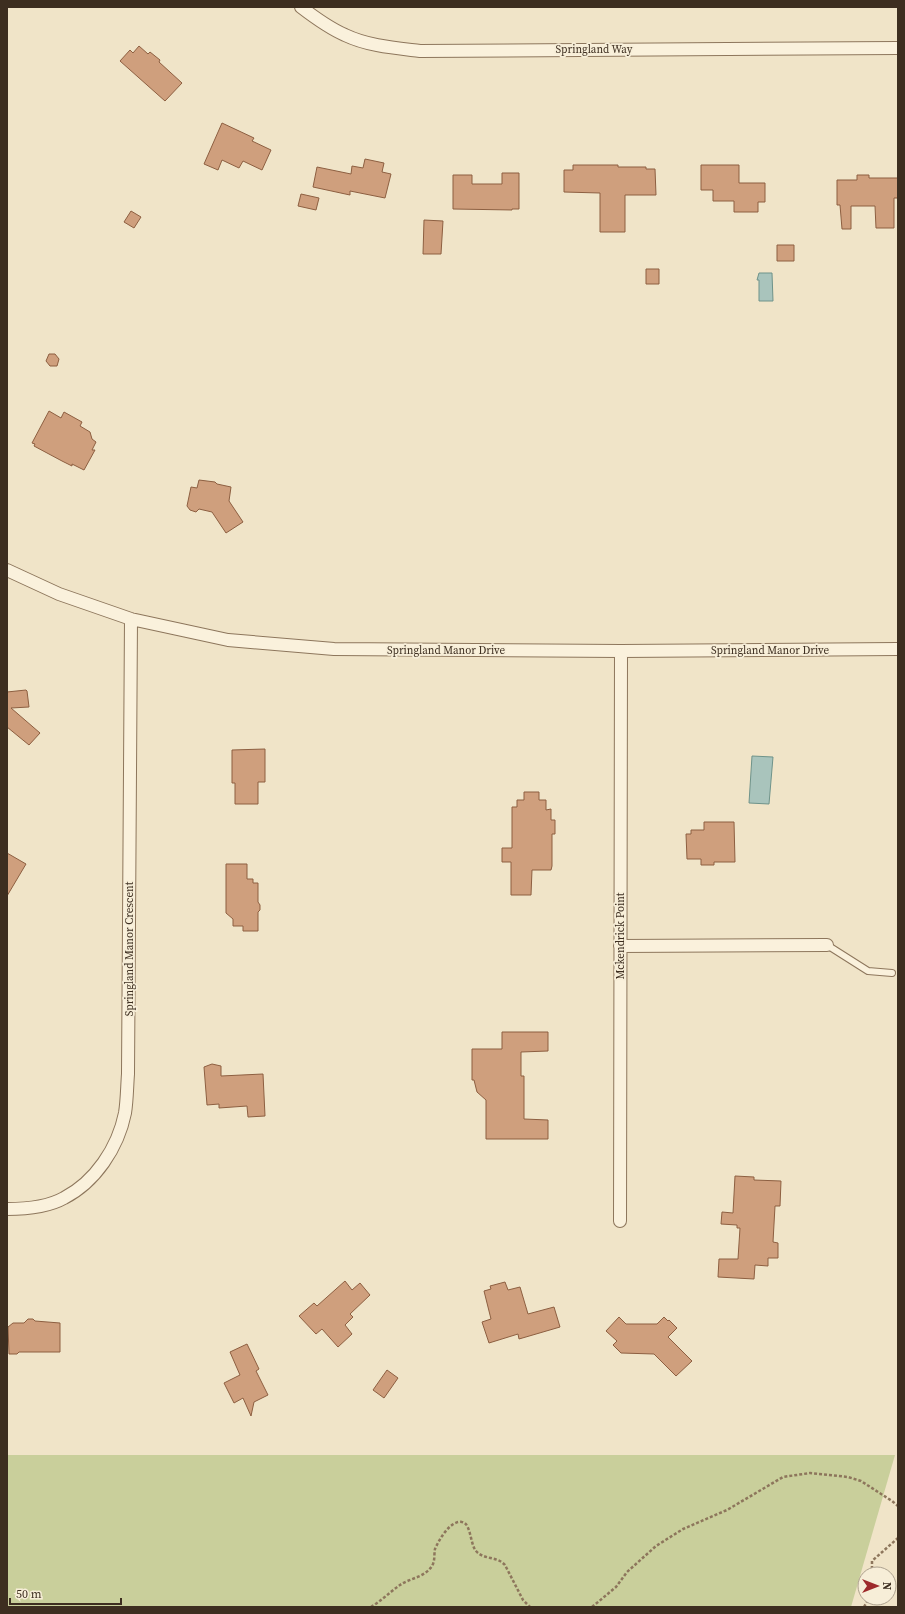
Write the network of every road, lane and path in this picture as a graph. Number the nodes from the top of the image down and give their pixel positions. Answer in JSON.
{"nodes":[{"id":1,"x":301,"y":7,"type":"edge"},
{"id":2,"x":898,"y":48,"type":"edge"},
{"id":3,"x":7,"y":570,"type":"edge"},
{"id":4,"x":131,"y":619,"type":"junction"},
{"id":5,"x":898,"y":650,"type":"edge"},
{"id":6,"x":621,"y":651,"type":"junction"},
{"id":7,"x":827,"y":945,"type":"joint"},
{"id":8,"x":620,"y":946,"type":"junction"},
{"id":9,"x":892,"y":973,"type":"dead end"},
{"id":10,"x":7,"y":1209,"type":"edge"},
{"id":11,"x":620,"y":1221,"type":"dead end"},
{"id":12,"x":898,"y":1506,"type":"edge"},
{"id":13,"x":898,"y":1538,"type":"edge"},
{"id":14,"x":872,"y":1566,"type":"edge"},
{"id":15,"x":370,"y":1607,"type":"edge"},
{"id":16,"x":530,"y":1607,"type":"edge"},
{"id":17,"x":592,"y":1607,"type":"edge"}],
"edges":[{"from":1,"to":2,"type":"street","name":"Springland Way"},
{"from":3,"to":4,"type":"street","name":"Springland Manor Drive"},
{"from":4,"to":6,"type":"street","name":"Springland Manor Drive"},
{"from":4,"to":10,"type":"street","name":"Springland Manor Crescent"},
{"from":5,"to":6,"type":"street","name":"Springland Manor Drive"},
{"from":6,"to":8,"type":"street","name":"Mckendrick Point"},
{"from":7,"to":8,"type":"street"},
{"from":7,"to":9,"type":"lane"},
{"from":8,"to":11,"type":"street","name":"Mckendrick Point"},
{"from":12,"to":17,"type":"path"},
{"from":13,"to":14,"type":"path"},
{"from":15,"to":16,"type":"path"}]}
